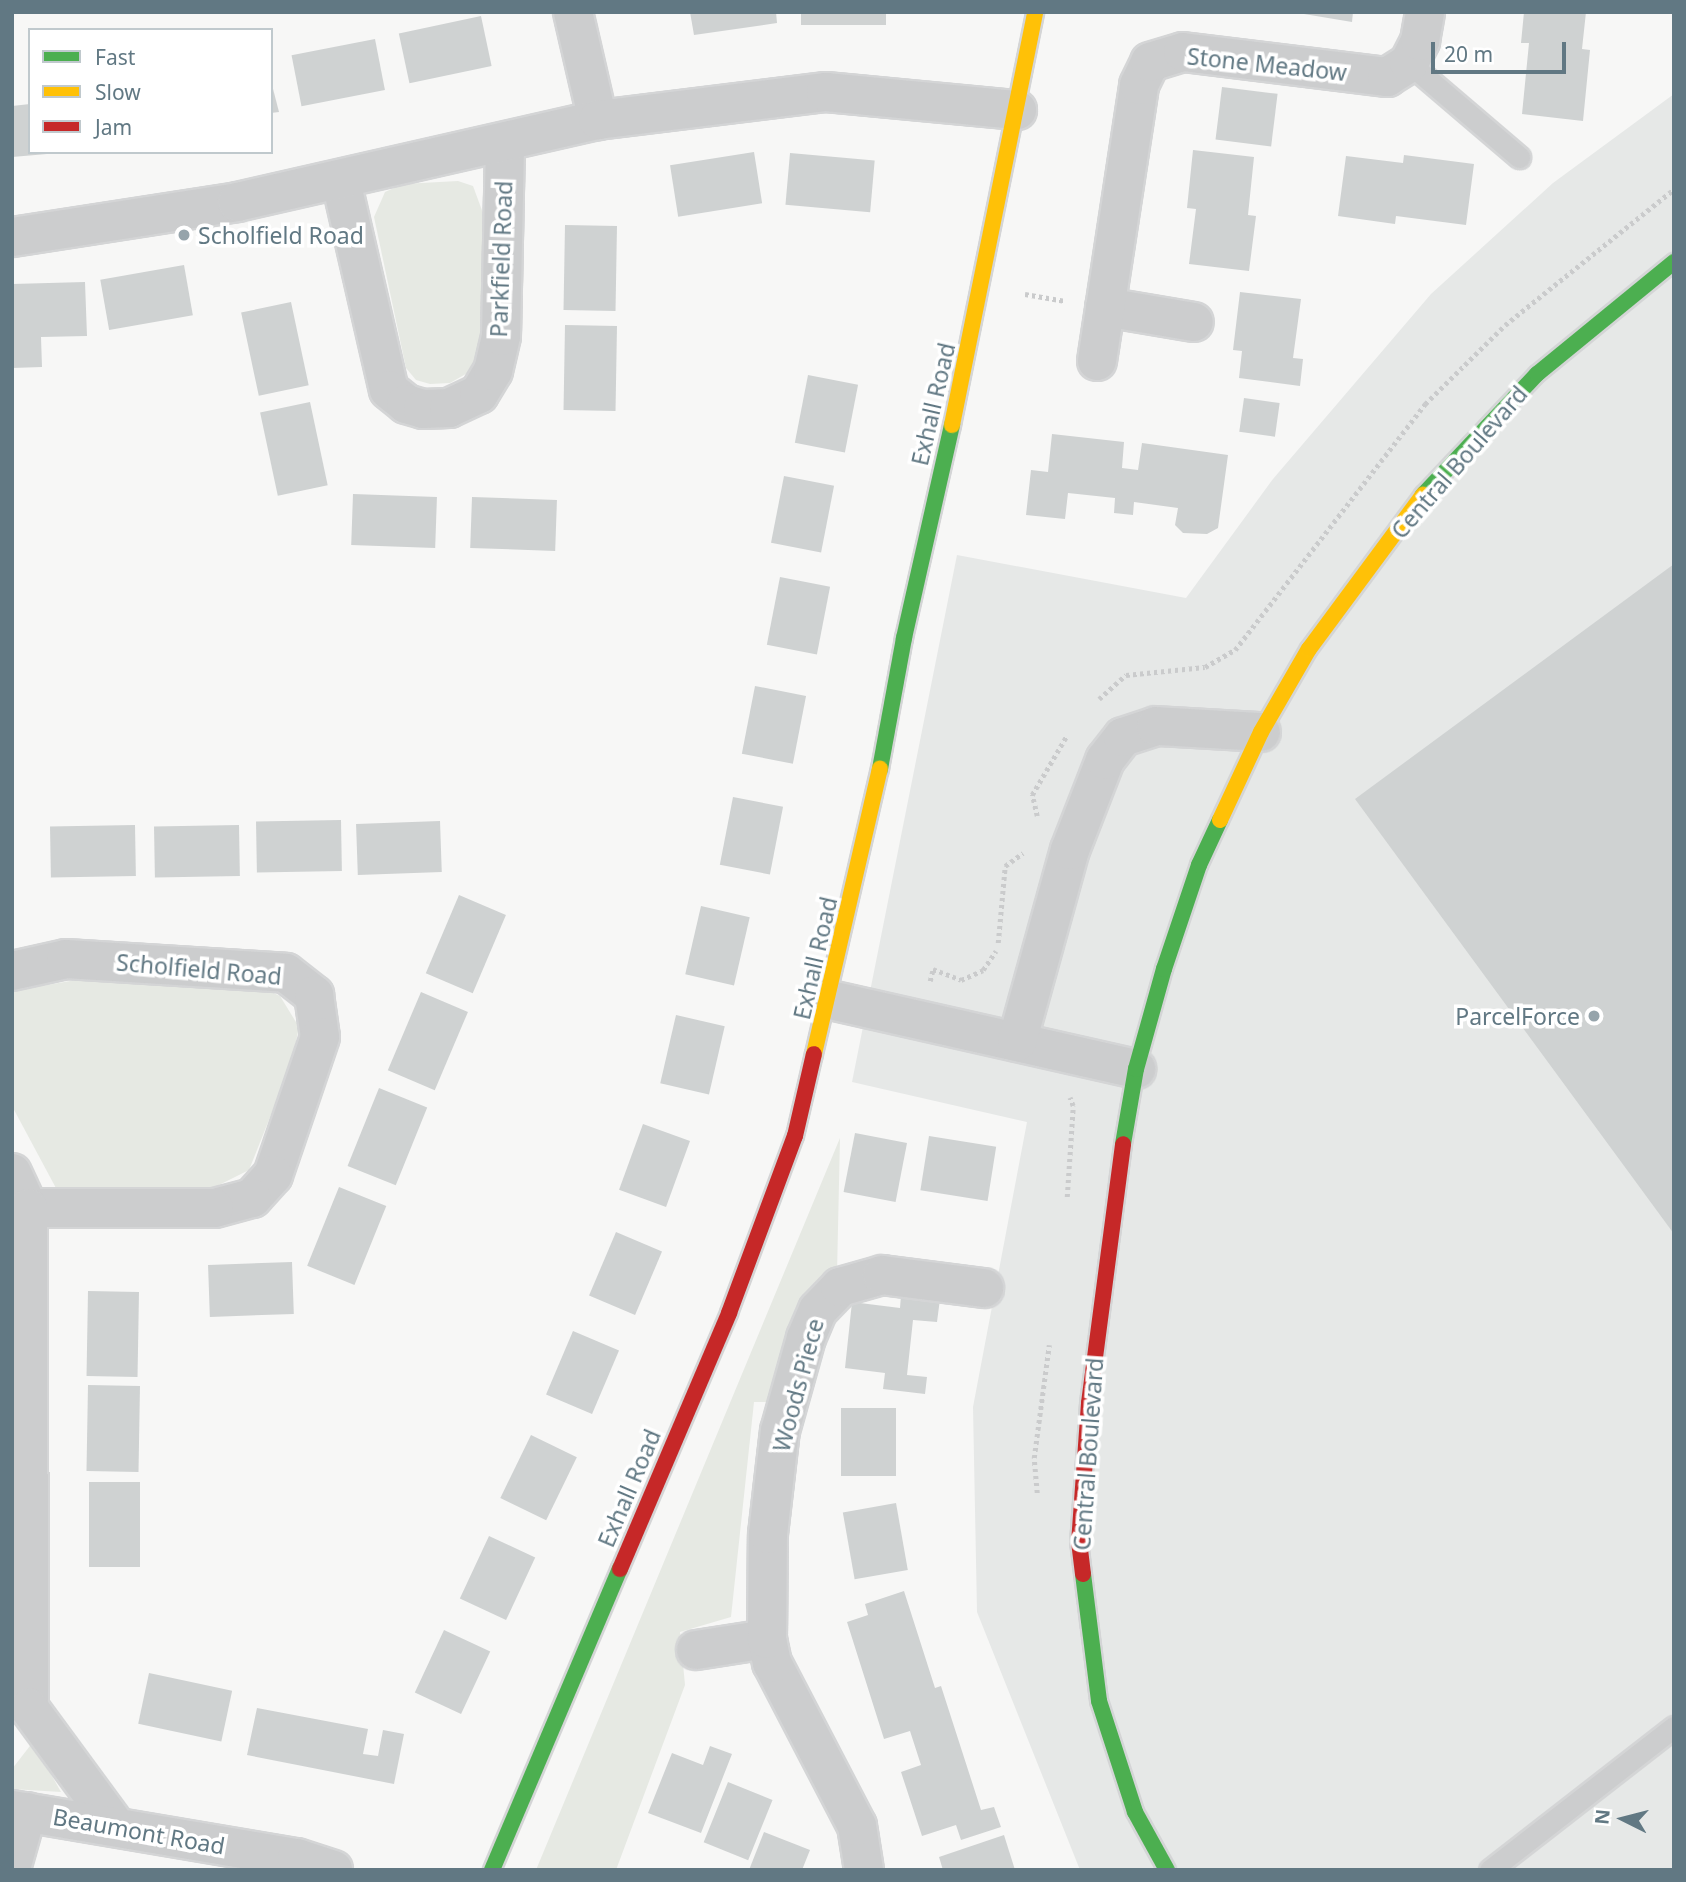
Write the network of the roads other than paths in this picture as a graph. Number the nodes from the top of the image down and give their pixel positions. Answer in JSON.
{"nodes":[{"id":1,"x":573,"y":12,"type":"edge"},
{"id":2,"x":1035,"y":12,"type":"edge"},
{"id":3,"x":1425,"y":12,"type":"edge"},
{"id":4,"x":1409,"y":64,"type":"junction"},
{"id":5,"x":1017,"y":110,"type":"junction"},
{"id":6,"x":598,"y":120,"type":"junction"},
{"id":7,"x":505,"y":143,"type":"junction"},
{"id":8,"x":1519,"y":157,"type":"dead end"},
{"id":9,"x":341,"y":181,"type":"junction"},
{"id":10,"x":12,"y":237,"type":"edge"},
{"id":11,"x":1674,"y":262,"type":"edge"},
{"id":12,"x":1105,"y":307,"type":"junction"},
{"id":13,"x":1194,"y":322,"type":"dead end"},
{"id":14,"x":1097,"y":361,"type":"dead end"},
{"id":15,"x":1261,"y":732,"type":"junction"},
{"id":16,"x":12,"y":971,"type":"edge"},
{"id":17,"x":830,"y":999,"type":"junction"},
{"id":18,"x":1017,"y":1042,"type":"junction"},
{"id":19,"x":1136,"y":1069,"type":"junction"},
{"id":20,"x":12,"y":1173,"type":"edge"},
{"id":21,"x":28,"y":1208,"type":"junction"},
{"id":22,"x":984,"y":1288,"type":"dead end"},
{"id":23,"x":767,"y":1639,"type":"junction"},
{"id":24,"x":696,"y":1650,"type":"dead end"},
{"id":25,"x":20,"y":1718,"type":"edge"},
{"id":26,"x":1674,"y":1727,"type":"edge"},
{"id":27,"x":19,"y":1811,"type":"edge"},
{"id":28,"x":115,"y":1825,"type":"junction"},
{"id":29,"x":12,"y":1865,"type":"edge"},
{"id":30,"x":333,"y":1870,"type":"edge"},
{"id":31,"x":492,"y":1870,"type":"edge"},
{"id":32,"x":864,"y":1870,"type":"edge"},
{"id":33,"x":1167,"y":1870,"type":"edge"},
{"id":34,"x":1490,"y":1870,"type":"edge"}],
"edges":[{"from":1,"to":6,"type":"street"},
{"from":2,"to":5,"type":"street","name":"Exhall Road"},
{"from":3,"to":4,"type":"street"},
{"from":4,"to":8,"type":"lane"},
{"from":4,"to":12,"type":"street","name":"Stone Meadow"},
{"from":5,"to":6,"type":"street","name":"Parkfield Road"},
{"from":5,"to":17,"type":"street","name":"Exhall Road"},
{"from":6,"to":7,"type":"street","name":"Parkfield Road"},
{"from":7,"to":9,"type":"street","name":"Parkfield Road"},
{"from":7,"to":9,"type":"street","name":"Parkfield Road"},
{"from":9,"to":10,"type":"street","name":"Parkfield Road"},
{"from":11,"to":15,"type":"street","name":"Central Boulevard"},
{"from":12,"to":13,"type":"street"},
{"from":12,"to":14,"type":"street","name":"Stone Meadow"},
{"from":15,"to":18,"type":"street"},
{"from":15,"to":19,"type":"street","name":"Central Boulevard"},
{"from":16,"to":21,"type":"street","name":"Scholfield Road"},
{"from":17,"to":18,"type":"street"},
{"from":17,"to":31,"type":"street","name":"Exhall Road"},
{"from":18,"to":19,"type":"street"},
{"from":19,"to":33,"type":"street","name":"Central Boulevard"},
{"from":20,"to":21,"type":"street"},
{"from":21,"to":25,"type":"street"},
{"from":22,"to":23,"type":"street","name":"Woods Piece"},
{"from":23,"to":24,"type":"street"},
{"from":23,"to":32,"type":"street","name":"Woods Piece"},
{"from":25,"to":28,"type":"street"},
{"from":26,"to":34,"type":"lane"},
{"from":27,"to":28,"type":"street","name":"Beaumont Road"},
{"from":27,"to":29,"type":"street","name":"Beaumont Road"},
{"from":28,"to":30,"type":"street","name":"Beaumont Road"}]}
